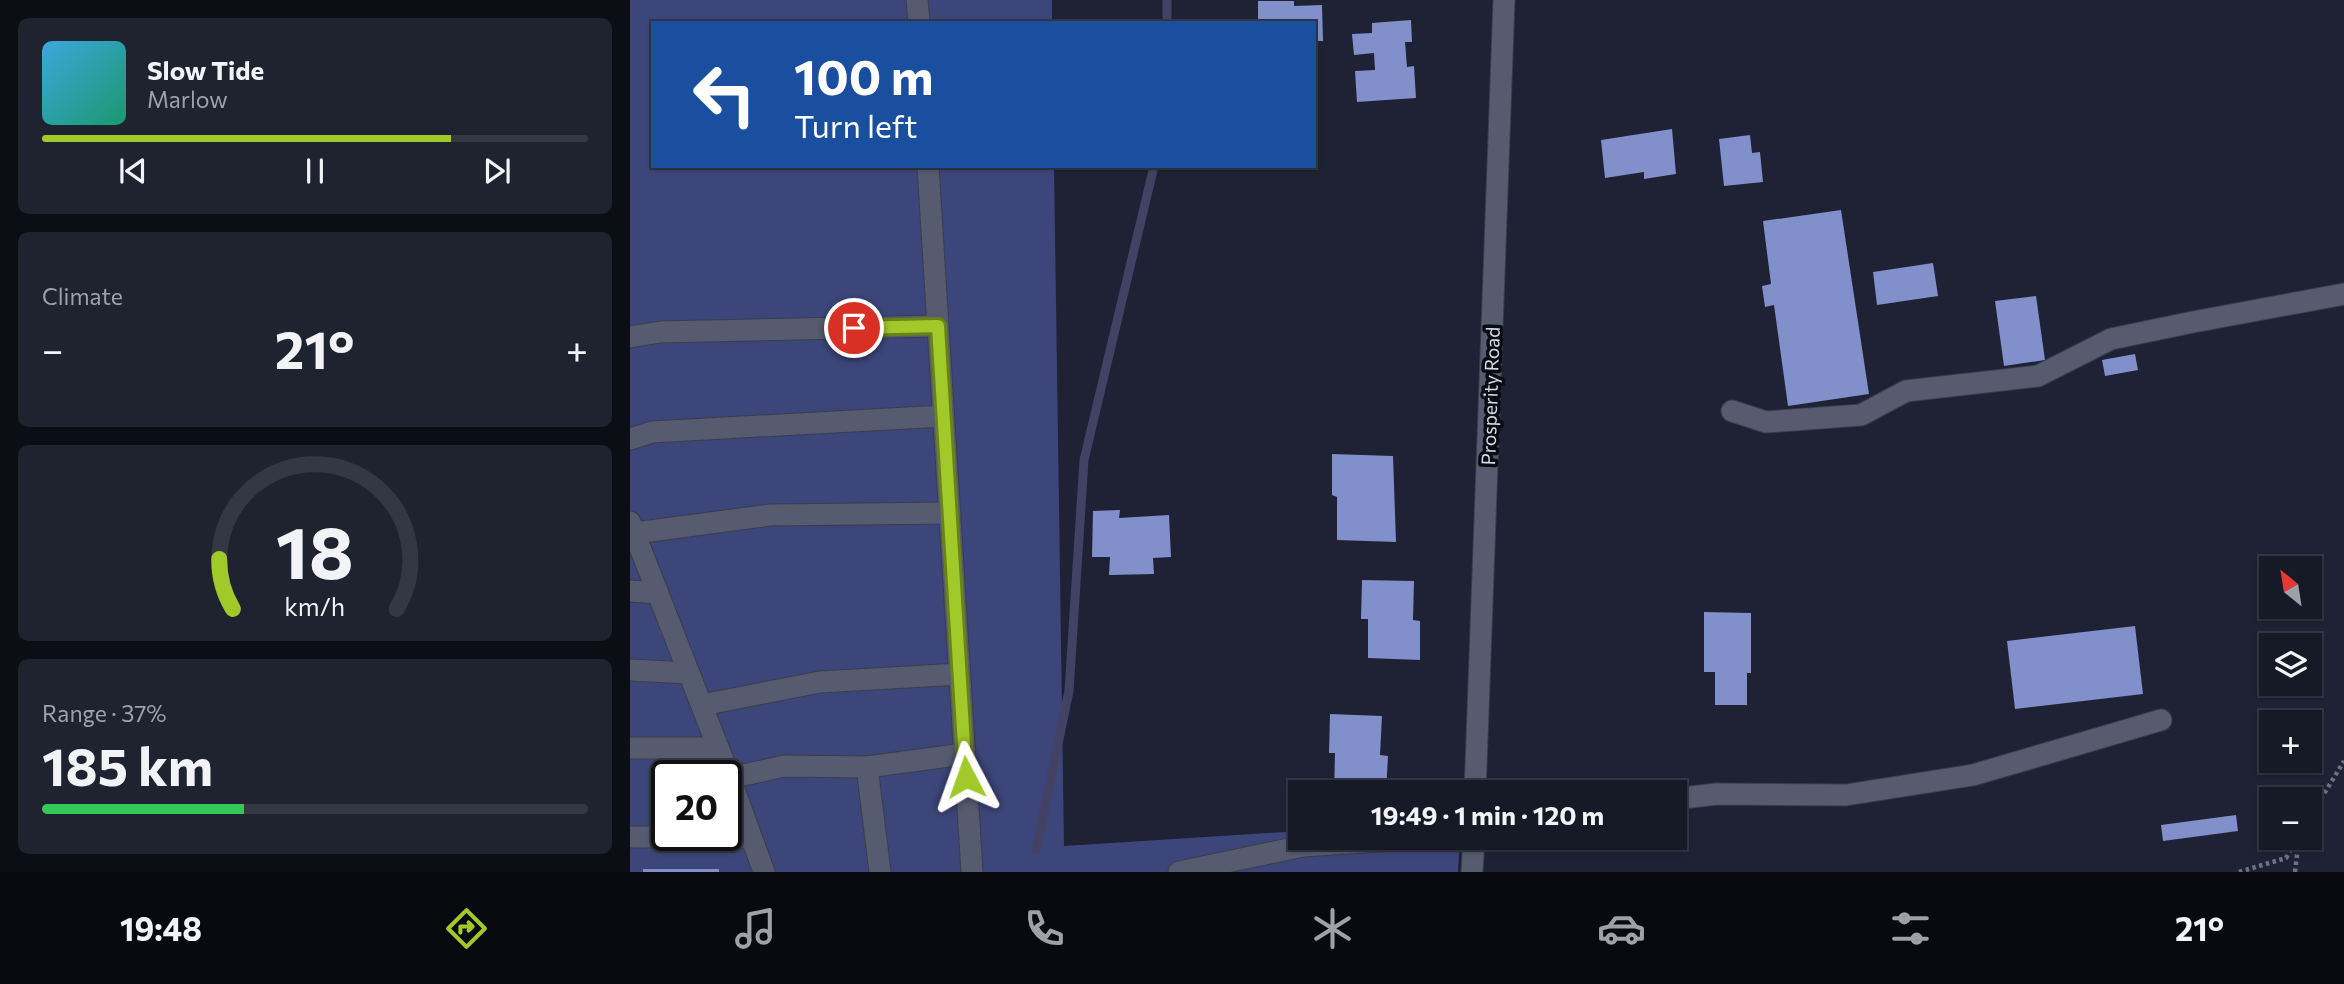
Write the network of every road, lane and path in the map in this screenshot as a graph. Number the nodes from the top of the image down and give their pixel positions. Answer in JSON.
{"nodes":[{"id":1,"x":917,"y":0,"type":"edge"},
{"id":2,"x":1504,"y":0,"type":"edge"},
{"id":3,"x":919,"y":21,"type":"edge"},
{"id":4,"x":928,"y":168,"type":"edge"},
{"id":5,"x":2344,"y":294,"type":"edge"},
{"id":6,"x":938,"y":326,"type":"junction"},
{"id":7,"x":630,"y":337,"type":"edge"},
{"id":8,"x":1732,"y":411,"type":"dead end"},
{"id":9,"x":943,"y":416,"type":"junction"},
{"id":10,"x":630,"y":439,"type":"edge"},
{"id":11,"x":950,"y":513,"type":"junction"},
{"id":12,"x":632,"y":527,"type":"edge"},
{"id":13,"x":630,"y":591,"type":"edge"},
{"id":14,"x":658,"y":593,"type":"junction"},
{"id":15,"x":630,"y":670,"type":"edge"},
{"id":16,"x":689,"y":673,"type":"junction"},
{"id":17,"x":960,"y":674,"type":"junction"},
{"id":18,"x":702,"y":705,"type":"junction"},
{"id":19,"x":2161,"y":720,"type":"dead end"},
{"id":20,"x":630,"y":748,"type":"edge"},
{"id":21,"x":718,"y":748,"type":"junction"},
{"id":22,"x":964,"y":754,"type":"junction"},
{"id":23,"x":723,"y":760,"type":"edge"},
{"id":24,"x":2344,"y":761,"type":"edge"},
{"id":25,"x":867,"y":766,"type":"junction"},
{"id":26,"x":742,"y":775,"type":"edge"},
{"id":27,"x":1475,"y":780,"type":"edge"},
{"id":28,"x":2322,"y":797,"type":"edge"},
{"id":29,"x":1687,"y":798,"type":"edge"},
{"id":30,"x":742,"y":812,"type":"edge"},
{"id":31,"x":751,"y":837,"type":"junction"},
{"id":32,"x":630,"y":838,"type":"edge"},
{"id":33,"x":1288,"y":849,"type":"edge"},
{"id":34,"x":1473,"y":850,"type":"edge"},
{"id":35,"x":2291,"y":850,"type":"edge"},
{"id":36,"x":2297,"y":850,"type":"edge"},
{"id":37,"x":764,"y":872,"type":"edge"},
{"id":38,"x":880,"y":872,"type":"edge"},
{"id":39,"x":972,"y":872,"type":"edge"},
{"id":40,"x":988,"y":872,"type":"edge"},
{"id":41,"x":1179,"y":872,"type":"edge"},
{"id":42,"x":1472,"y":872,"type":"edge"},
{"id":43,"x":2239,"y":872,"type":"edge"},
{"id":44,"x":2295,"y":872,"type":"edge"}],
"edges":[{"from":1,"to":3,"type":"street"},
{"from":2,"to":27,"type":"street","name":"Prosperity Road"},
{"from":4,"to":6,"type":"street"},
{"from":5,"to":8,"type":"street"},
{"from":6,"to":7,"type":"street"},
{"from":6,"to":9,"type":"street"},
{"from":9,"to":10,"type":"street"},
{"from":9,"to":11,"type":"street"},
{"from":11,"to":12,"type":"street"},
{"from":11,"to":17,"type":"street"},
{"from":12,"to":14,"type":"street"},
{"from":13,"to":14,"type":"street"},
{"from":14,"to":16,"type":"street"},
{"from":15,"to":16,"type":"street"},
{"from":16,"to":18,"type":"street"},
{"from":17,"to":18,"type":"street"},
{"from":17,"to":22,"type":"street"},
{"from":18,"to":21,"type":"street"},
{"from":19,"to":29,"type":"street"},
{"from":20,"to":21,"type":"street"},
{"from":21,"to":23,"type":"street"},
{"from":22,"to":25,"type":"street"},
{"from":22,"to":39,"type":"street"},
{"from":24,"to":28,"type":"path"},
{"from":25,"to":26,"type":"street"},
{"from":25,"to":38,"type":"street"},
{"from":30,"to":31,"type":"street"},
{"from":31,"to":32,"type":"street"},
{"from":31,"to":37,"type":"street"},
{"from":33,"to":41,"type":"street"},
{"from":34,"to":42,"type":"street"},
{"from":35,"to":43,"type":"path"},
{"from":36,"to":44,"type":"path"},
{"from":39,"to":40,"type":"street"}]}
